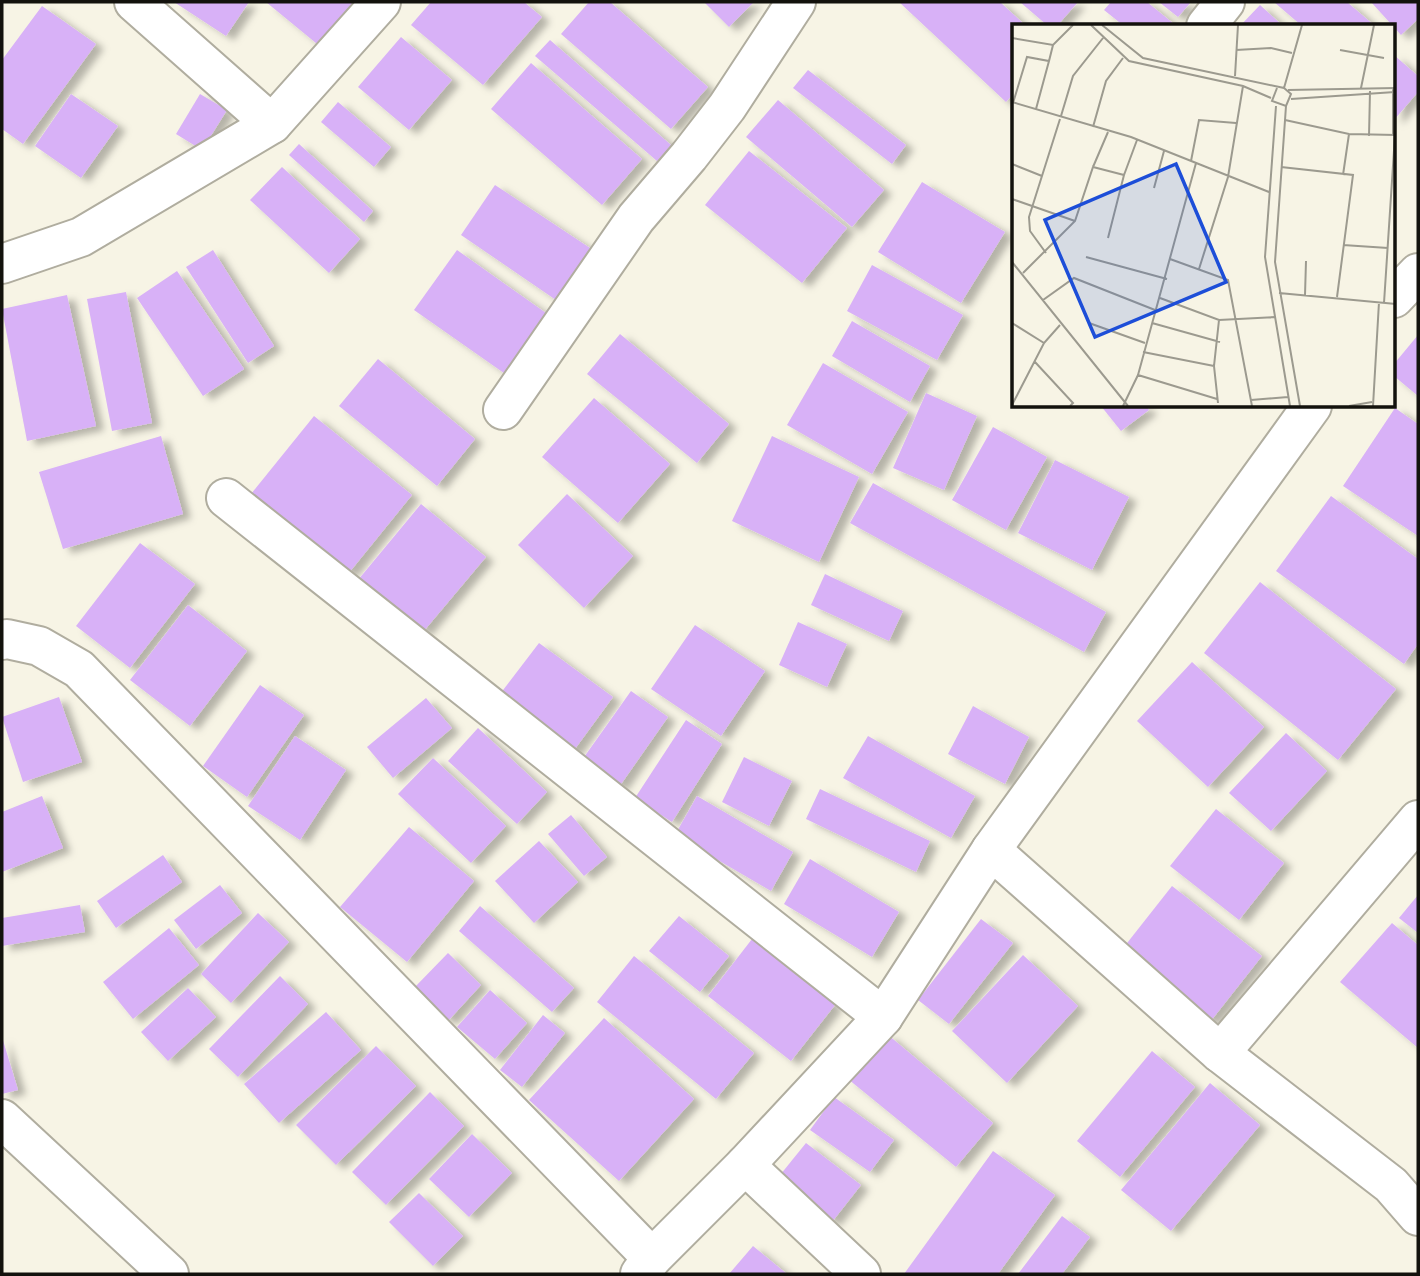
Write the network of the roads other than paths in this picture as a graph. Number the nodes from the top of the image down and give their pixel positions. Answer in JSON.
{"nodes":[{"id":1,"x":134,"y":2,"type":"edge"},
{"id":2,"x":381,"y":2,"type":"edge"},
{"id":3,"x":796,"y":2,"type":"edge"},
{"id":4,"x":1225,"y":2,"type":"edge"},
{"id":5,"x":1208,"y":24,"type":"edge"},
{"id":6,"x":272,"y":124,"type":"junction"},
{"id":7,"x":2,"y":264,"type":"edge"},
{"id":8,"x":1418,"y":273,"type":"edge"},
{"id":9,"x":1396,"y":296,"type":"edge"},
{"id":10,"x":1311,"y":408,"type":"edge"},
{"id":11,"x":503,"y":410,"type":"dead end"},
{"id":12,"x":226,"y":498,"type":"dead end"},
{"id":13,"x":2,"y":640,"type":"edge"},
{"id":14,"x":1418,"y":820,"type":"edge"},
{"id":15,"x":991,"y":850,"type":"junction"},
{"id":16,"x":883,"y":1017,"type":"junction"},
{"id":17,"x":1220,"y":1052,"type":"junction"},
{"id":18,"x":2,"y":1119,"type":"edge"},
{"id":19,"x":745,"y":1164,"type":"junction"},
{"id":20,"x":1418,"y":1216,"type":"edge"},
{"id":21,"x":646,"y":1266,"type":"edge"},
{"id":22,"x":169,"y":1274,"type":"edge"},
{"id":23,"x":861,"y":1274,"type":"edge"}],
"edges":[{"from":1,"to":6,"type":"street"},
{"from":2,"to":6,"type":"street"},
{"from":3,"to":11,"type":"street"},
{"from":4,"to":5,"type":"street"},
{"from":6,"to":7,"type":"street"},
{"from":8,"to":9,"type":"street"},
{"from":10,"to":15,"type":"street"},
{"from":12,"to":16,"type":"street"},
{"from":13,"to":21,"type":"street"},
{"from":14,"to":17,"type":"street"},
{"from":15,"to":16,"type":"street"},
{"from":15,"to":17,"type":"street"},
{"from":16,"to":19,"type":"street"},
{"from":17,"to":20,"type":"street"},
{"from":18,"to":22,"type":"street"},
{"from":19,"to":21,"type":"street"},
{"from":19,"to":23,"type":"street"}]}
